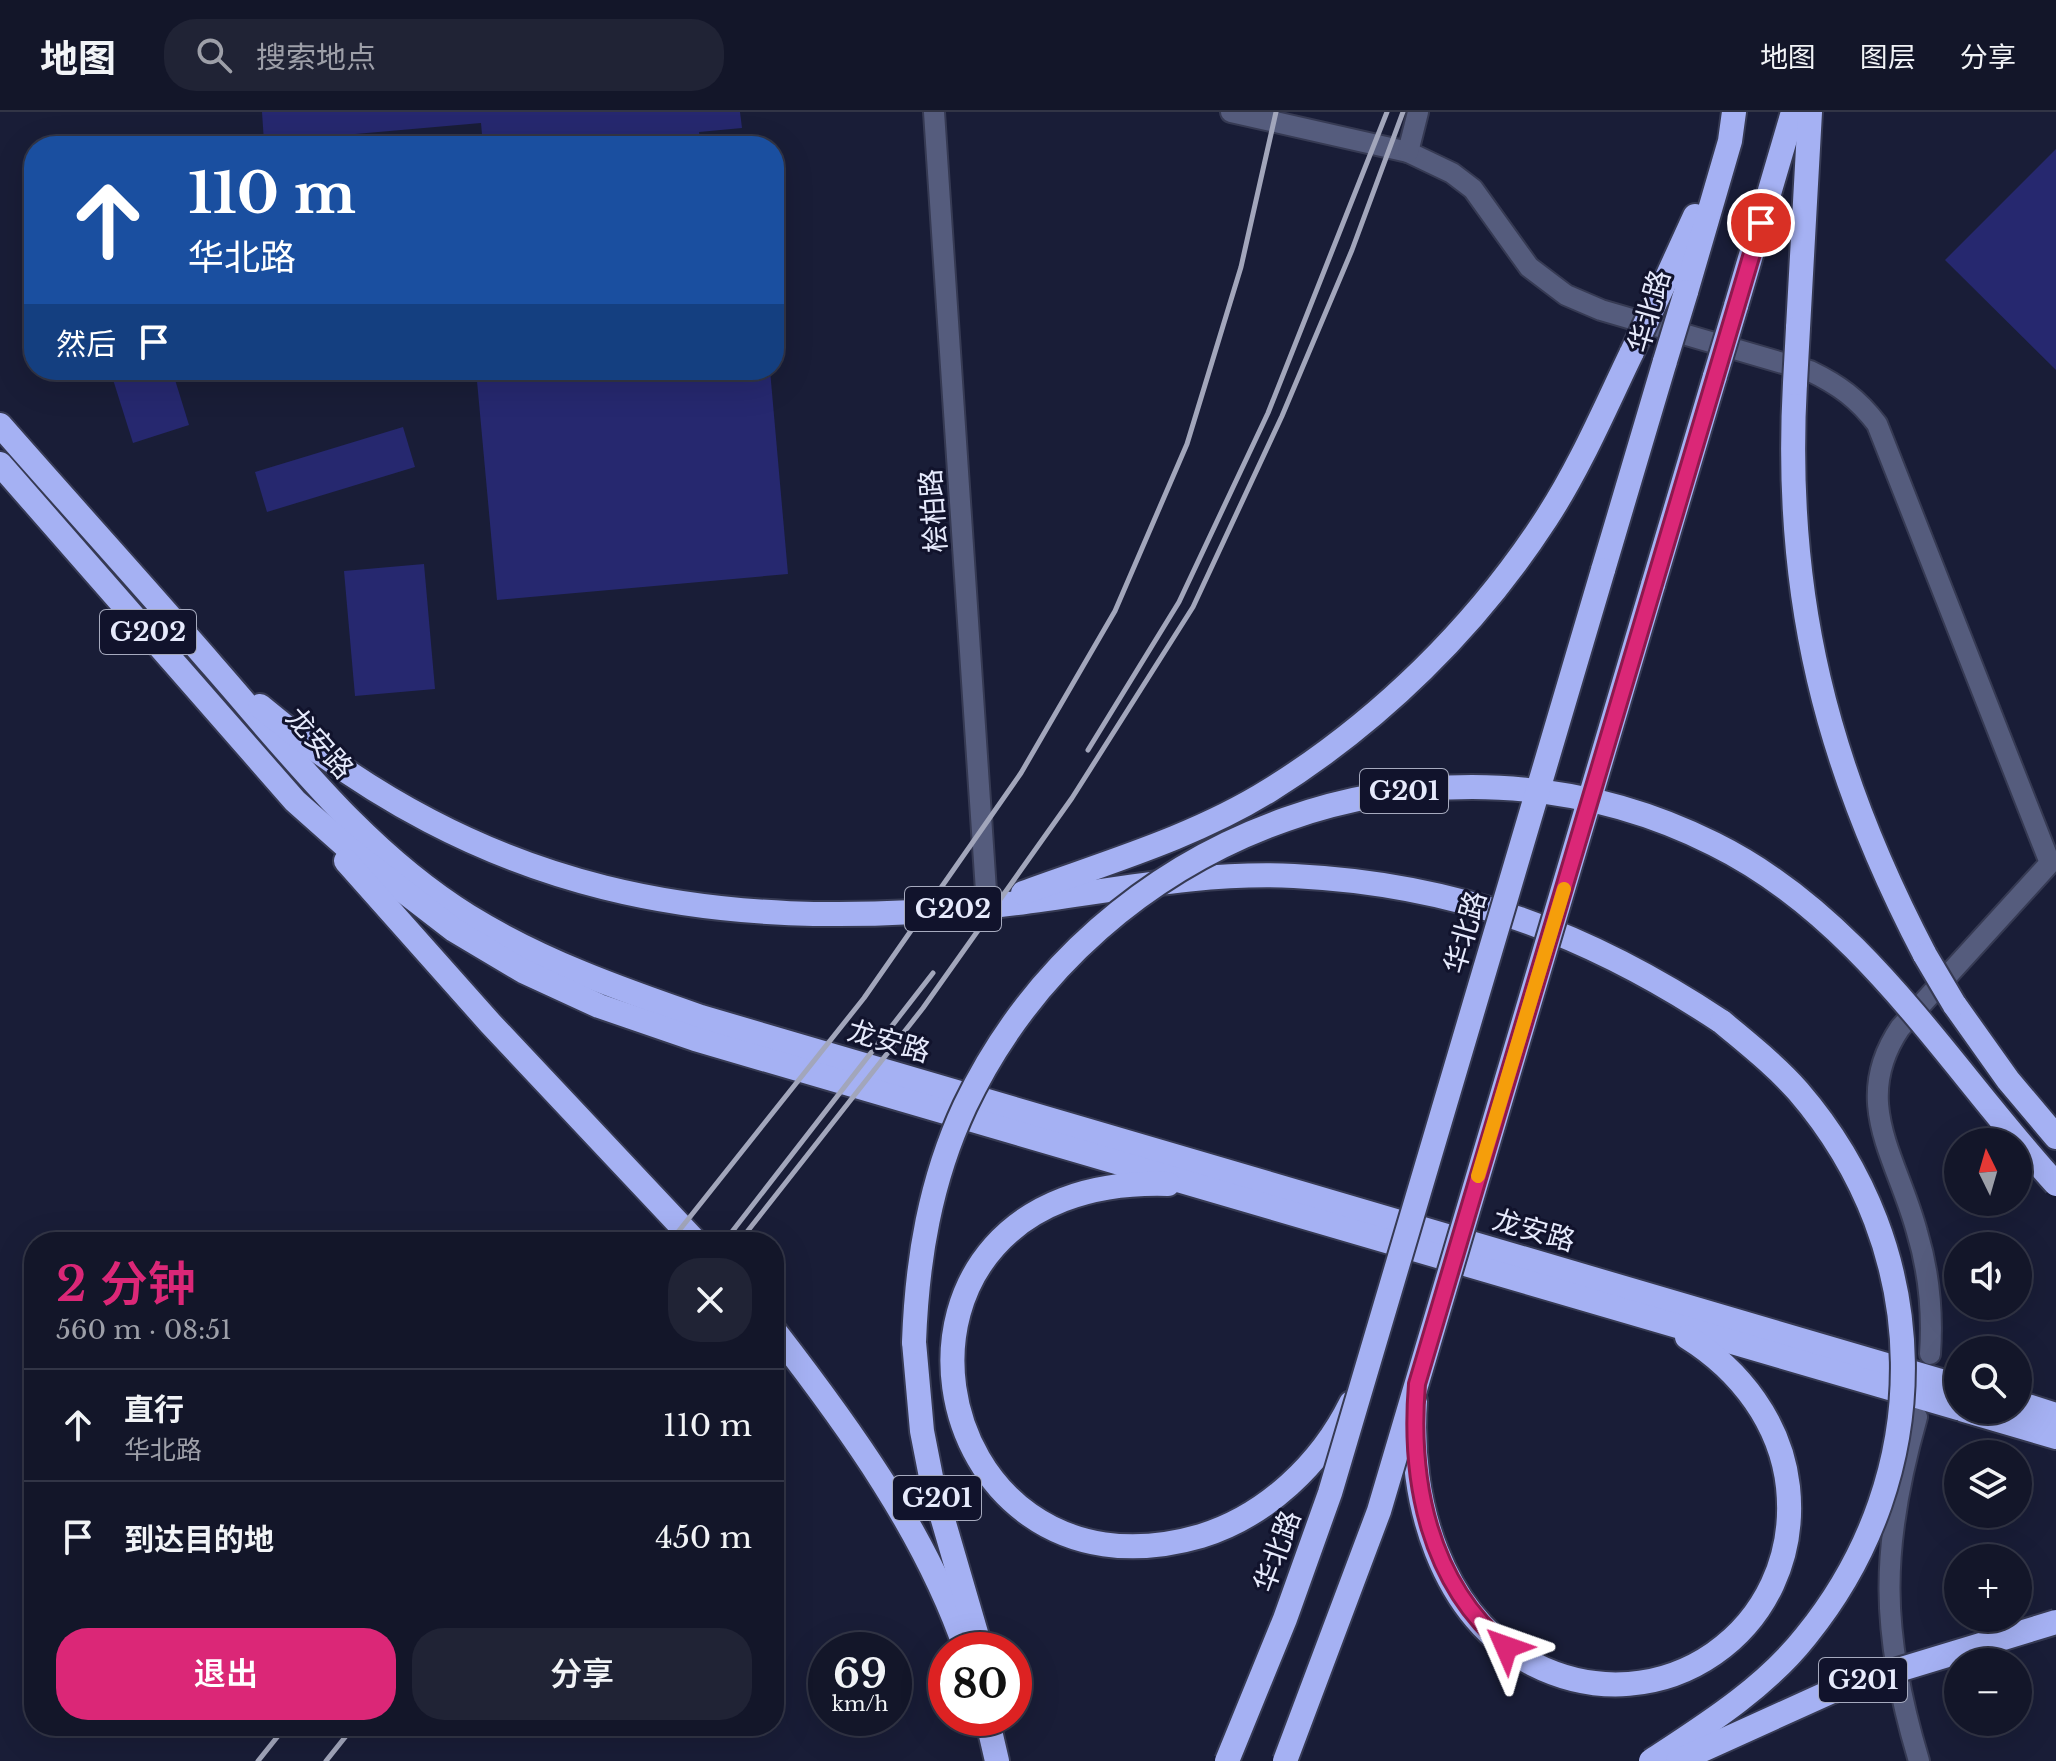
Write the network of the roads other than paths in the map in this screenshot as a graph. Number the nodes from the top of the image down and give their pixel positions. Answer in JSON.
{"nodes":[{"id":1,"x":934,"y":112,"type":"edge"},
{"id":2,"x":1231,"y":112,"type":"edge"},
{"id":3,"x":1418,"y":112,"type":"edge"},
{"id":4,"x":1734,"y":112,"type":"edge"},
{"id":5,"x":1793,"y":112,"type":"edge"},
{"id":6,"x":1810,"y":112,"type":"edge"},
{"id":7,"x":1408,"y":152,"type":"junction"},
{"id":8,"x":1674,"y":289,"type":"junction"},
{"id":9,"x":0,"y":425,"type":"edge"},
{"id":10,"x":0,"y":464,"type":"edge"},
{"id":11,"x":216,"y":669,"type":"junction"},
{"id":12,"x":295,"y":801,"type":"junction"},
{"id":13,"x":2053,"y":860,"type":"edge"},
{"id":14,"x":987,"y":906,"type":"junction"},
{"id":15,"x":2056,"y":1137,"type":"edge"},
{"id":16,"x":2056,"y":1184,"type":"edge"},
{"id":17,"x":1206,"y":1188,"type":"junction"},
{"id":18,"x":687,"y":1232,"type":"edge"},
{"id":19,"x":1649,"y":1318,"type":"junction"},
{"id":20,"x":784,"y":1344,"type":"edge"},
{"id":21,"x":1930,"y":1354,"type":"dead end"},
{"id":22,"x":1364,"y":1377,"type":"junction"},
{"id":23,"x":1944,"y":1382,"type":"edge"},
{"id":24,"x":1417,"y":1384,"type":"junction"},
{"id":25,"x":1944,"y":1404,"type":"edge"},
{"id":26,"x":2032,"y":1407,"type":"edge"},
{"id":27,"x":2056,"y":1415,"type":"edge"},
{"id":28,"x":1917,"y":1417,"type":"dead end"},
{"id":29,"x":2012,"y":1424,"type":"edge"},
{"id":30,"x":2056,"y":1437,"type":"edge"},
{"id":31,"x":2056,"y":1622,"type":"edge"},
{"id":32,"x":958,"y":1632,"type":"edge"},
{"id":33,"x":976,"y":1632,"type":"edge"},
{"id":34,"x":992,"y":1736,"type":"edge"},
{"id":35,"x":996,"y":1736,"type":"edge"},
{"id":36,"x":998,"y":1761,"type":"edge"},
{"id":37,"x":1227,"y":1761,"type":"edge"},
{"id":38,"x":1285,"y":1761,"type":"edge"},
{"id":39,"x":1651,"y":1761,"type":"edge"},
{"id":40,"x":1678,"y":1761,"type":"edge"},
{"id":41,"x":1919,"y":1761,"type":"edge"}],
"edges":[{"from":1,"to":14,"type":"street","name":"桧柏路"},
{"from":2,"to":7,"type":"street"},
{"from":3,"to":7,"type":"street"},
{"from":4,"to":8,"type":"highway","name":"华北路"},
{"from":5,"to":24,"type":"highway","bridge":true},
{"from":6,"to":15,"type":"highway","bridge":true},
{"from":7,"to":13,"type":"street"},
{"from":8,"to":14,"type":"highway","bridge":true},
{"from":8,"to":22,"type":"highway","name":"华北路","bridge":true},
{"from":9,"to":11,"type":"highway","name":"龙安路","number":"G202"},
{"from":10,"to":12,"type":"highway","name":"龙安路","number":"G202"},
{"from":11,"to":14,"type":"highway","number":"G202"},
{"from":11,"to":23,"type":"highway","name":"龙安路"},
{"from":12,"to":17,"type":"highway","name":"龙安路"},
{"from":12,"to":18,"type":"highway","number":"G202"},
{"from":13,"to":21,"type":"street"},
{"from":14,"to":39,"type":"highway","number":"G202","bridge":true},
{"from":16,"to":33,"type":"highway","number":"G201","bridge":true},
{"from":17,"to":19,"type":"highway","name":"龙安路"},
{"from":17,"to":22,"type":"highway","bridge":true},
{"from":19,"to":24,"type":"highway","bridge":true},
{"from":19,"to":25,"type":"highway","name":"龙安路"},
{"from":20,"to":32,"type":"highway"},
{"from":22,"to":37,"type":"highway","name":"华北路","bridge":true},
{"from":24,"to":38,"type":"highway","bridge":true},
{"from":26,"to":27,"type":"highway"},
{"from":28,"to":41,"type":"street"},
{"from":29,"to":30,"type":"highway"},
{"from":31,"to":40,"type":"highway","number":"G201","bridge":true},
{"from":34,"to":36,"type":"highway"},
{"from":35,"to":36,"type":"highway"}]}
